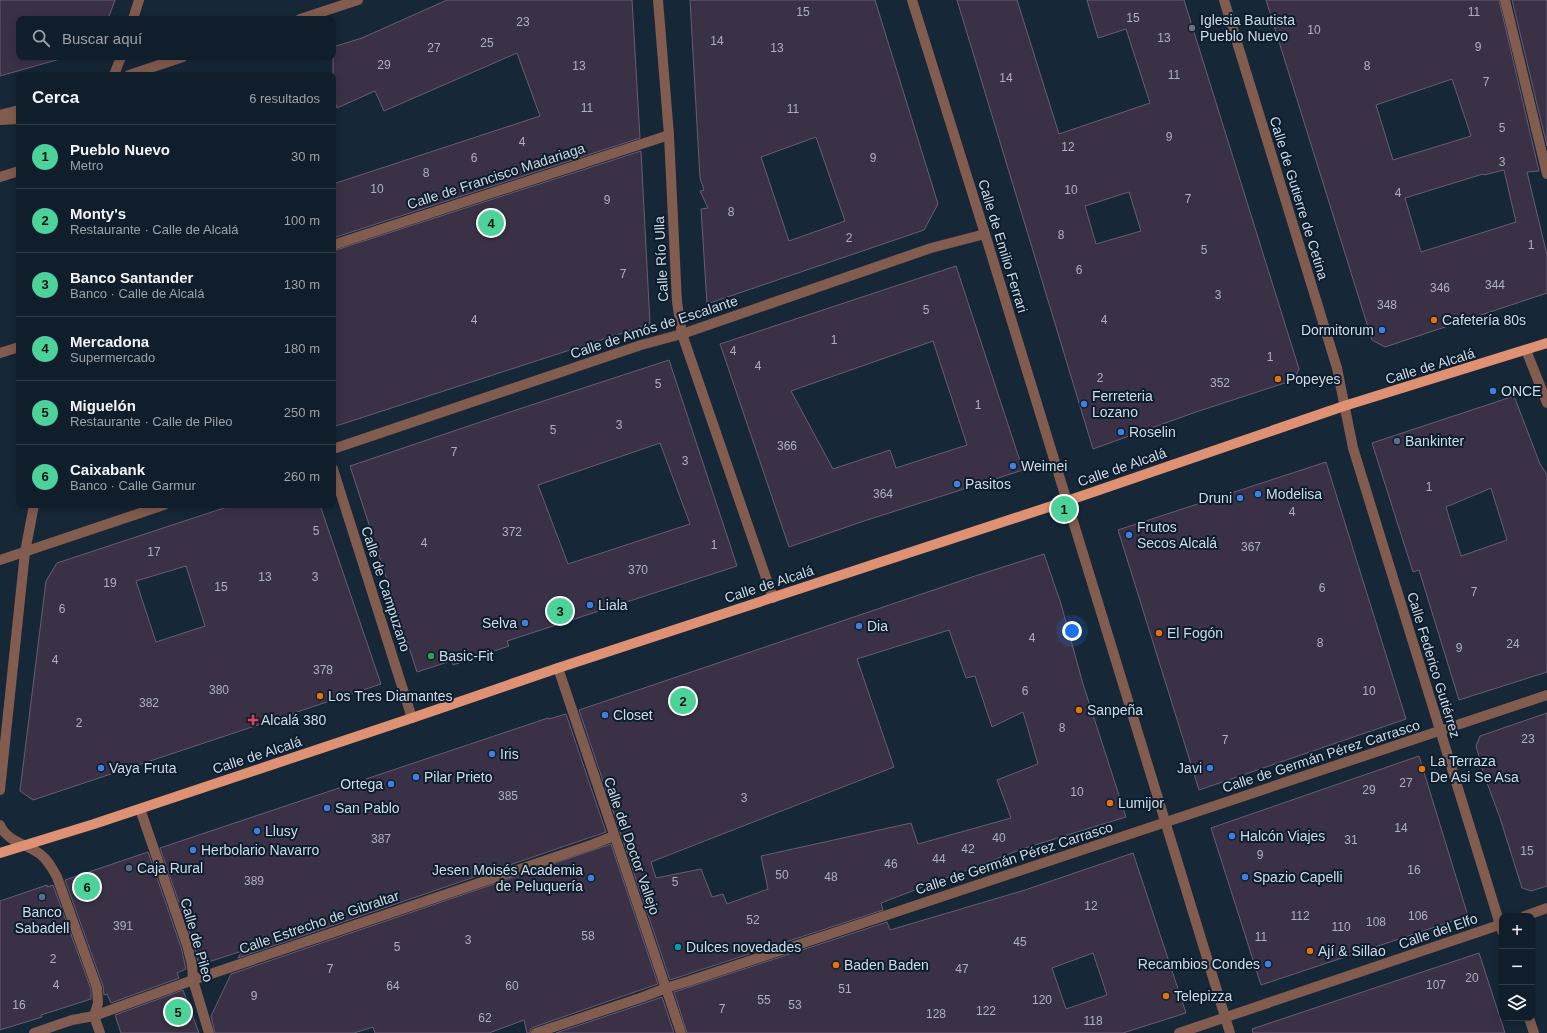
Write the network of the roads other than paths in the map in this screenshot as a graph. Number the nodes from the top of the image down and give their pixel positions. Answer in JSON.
{"nodes":[{"id":1,"x":139,"y":0,"type":"edge"},
{"id":2,"x":358,"y":0,"type":"edge"},
{"id":3,"x":658,"y":0,"type":"edge"},
{"id":4,"x":912,"y":0,"type":"edge"},
{"id":5,"x":1224,"y":0,"type":"edge"},
{"id":6,"x":1505,"y":0,"type":"edge"},
{"id":7,"x":134,"y":16,"type":"edge"},
{"id":8,"x":309,"y":16,"type":"edge"},
{"id":9,"x":120,"y":60,"type":"edge"},
{"id":10,"x":174,"y":60,"type":"edge"},
{"id":11,"x":115,"y":72,"type":"edge"},
{"id":12,"x":138,"y":72,"type":"edge"},
{"id":13,"x":16,"y":111,"type":"edge"},
{"id":14,"x":0,"y":115,"type":"edge"},
{"id":15,"x":16,"y":119,"type":"edge"},
{"id":16,"x":0,"y":120,"type":"edge"},
{"id":17,"x":669,"y":135,"type":"junction"},
{"id":18,"x":16,"y":172,"type":"edge"},
{"id":19,"x":1547,"y":174,"type":"edge"},
{"id":20,"x":0,"y":177,"type":"edge"},
{"id":21,"x":985,"y":234,"type":"junction"},
{"id":22,"x":336,"y":244,"type":"edge"},
{"id":23,"x":682,"y":334,"type":"junction"},
{"id":24,"x":1547,"y":343,"type":"edge"},
{"id":25,"x":16,"y":347,"type":"edge"},
{"id":26,"x":1526,"y":350,"type":"junction"},
{"id":27,"x":0,"y":353,"type":"edge"},
{"id":28,"x":1547,"y":403,"type":"edge"},
{"id":29,"x":1344,"y":406,"type":"junction"},
{"id":30,"x":336,"y":448,"type":"edge"},
{"id":31,"x":336,"y":478,"type":"edge"},
{"id":32,"x":1066,"y":501,"type":"junction"},
{"id":33,"x":33,"y":508,"type":"edge"},
{"id":34,"x":155,"y":508,"type":"edge"},
{"id":35,"x":25,"y":552,"type":"junction"},
{"id":36,"x":0,"y":560,"type":"edge"},
{"id":37,"x":773,"y":598,"type":"junction"},
{"id":38,"x":558,"y":668,"type":"junction"},
{"id":39,"x":1547,"y":696,"type":"edge"},
{"id":40,"x":412,"y":718,"type":"junction"},
{"id":41,"x":1440,"y":731,"type":"junction"},
{"id":42,"x":0,"y":790,"type":"edge"},
{"id":43,"x":140,"y":809,"type":"junction"},
{"id":44,"x":1166,"y":823,"type":"junction"},
{"id":45,"x":0,"y":826,"type":"edge"},
{"id":46,"x":614,"y":836,"type":"junction"},
{"id":47,"x":25,"y":845,"type":"junction"},
{"id":48,"x":0,"y":853,"type":"edge"},
{"id":49,"x":1547,"y":908,"type":"edge"},
{"id":50,"x":1533,"y":913,"type":"edge"},
{"id":51,"x":1499,"y":920,"type":"edge"},
{"id":52,"x":1499,"y":927,"type":"edge"},
{"id":53,"x":193,"y":980,"type":"junction"},
{"id":54,"x":666,"y":988,"type":"junction"},
{"id":55,"x":94,"y":1016,"type":"junction"},
{"id":56,"x":1226,"y":1017,"type":"junction"},
{"id":57,"x":1530,"y":1021,"type":"edge"},
{"id":58,"x":34,"y":1033,"type":"edge"},
{"id":59,"x":100,"y":1033,"type":"edge"},
{"id":60,"x":210,"y":1033,"type":"edge"},
{"id":61,"x":536,"y":1033,"type":"edge"},
{"id":62,"x":681,"y":1033,"type":"edge"},
{"id":63,"x":1179,"y":1033,"type":"edge"},
{"id":64,"x":1230,"y":1033,"type":"edge"},
{"id":65,"x":1534,"y":1033,"type":"edge"}],
"edges":[{"from":1,"to":7,"type":"street"},
{"from":2,"to":8,"type":"street"},
{"from":3,"to":17,"type":"street","name":"Calle Río Ulla"},
{"from":4,"to":21,"type":"street","name":"Calle de Emilio Ferrari"},
{"from":5,"to":29,"type":"street","name":"Calle de Gutierre de Cetina"},
{"from":6,"to":19,"type":"street"},
{"from":9,"to":11,"type":"street"},
{"from":10,"to":12,"type":"street"},
{"from":13,"to":14,"type":"street"},
{"from":15,"to":16,"type":"street"},
{"from":17,"to":22,"type":"street","name":"Calle de Francisco Madariaga"},
{"from":17,"to":23,"type":"street","name":"Calle Río Ulla"},
{"from":18,"to":20,"type":"street"},
{"from":21,"to":23,"type":"street","name":"Calle de Amós de Escalante"},
{"from":21,"to":32,"type":"street","name":"Calle de Emilio Ferrari"},
{"from":23,"to":30,"type":"street","name":"Calle de Amós de Escalante"},
{"from":23,"to":37,"type":"street","name":"Calle Río Ulla"},
{"from":24,"to":26,"type":"main road","name":"Calle de Alcalá"},
{"from":25,"to":27,"type":"street"},
{"from":26,"to":28,"type":"street"},
{"from":26,"to":29,"type":"main road","name":"Calle de Alcalá"},
{"from":29,"to":32,"type":"main road","name":"Calle de Alcalá"},
{"from":29,"to":41,"type":"street","name":"Calle Federico Gutiérrez"},
{"from":31,"to":40,"type":"street","name":"Calle de Campuzano"},
{"from":32,"to":37,"type":"main road","name":"Calle de Alcalá"},
{"from":32,"to":44,"type":"street","name":"Calle de Emilio Ferrari"},
{"from":33,"to":35,"type":"street"},
{"from":34,"to":35,"type":"street"},
{"from":35,"to":36,"type":"street"},
{"from":35,"to":42,"type":"street"},
{"from":37,"to":38,"type":"main road","name":"Calle de Alcalá"},
{"from":38,"to":40,"type":"main road","name":"Calle de Alcalá"},
{"from":38,"to":46,"type":"street","name":"Calle del Doctor Vallejo"},
{"from":39,"to":41,"type":"street","name":"Calle de Germán Pérez Carrasco"},
{"from":40,"to":43,"type":"main road","name":"Calle de Alcalá"},
{"from":41,"to":44,"type":"street","name":"Calle de Germán Pérez Carrasco"},
{"from":41,"to":51,"type":"street","name":"Calle Federico Gutiérrez"},
{"from":43,"to":47,"type":"main road","name":"Calle de Alcalá"},
{"from":43,"to":53,"type":"street","name":"Calle de Pileo"},
{"from":44,"to":54,"type":"street","name":"Calle de Germán Pérez Carrasco"},
{"from":44,"to":56,"type":"street","name":"Calle de Emilio Ferrari"},
{"from":45,"to":47,"type":"street"},
{"from":46,"to":53,"type":"street","name":"Calle Estrecho de Gibraltar"},
{"from":46,"to":54,"type":"street","name":"Calle del Doctor Vallejo"},
{"from":47,"to":48,"type":"main road","name":"Calle de Alcalá"},
{"from":47,"to":55,"type":"street"},
{"from":49,"to":50,"type":"street"},
{"from":52,"to":56,"type":"street","name":"Calle del Elfo"},
{"from":53,"to":55,"type":"street","name":"Calle Estrecho de Gibraltar"},
{"from":53,"to":60,"type":"street","name":"Calle de Pileo"},
{"from":54,"to":61,"type":"street","name":"Calle de Germán Pérez Carrasco"},
{"from":54,"to":62,"type":"street","name":"Calle del Doctor Vallejo"},
{"from":55,"to":58,"type":"street","name":"Calle Estrecho de Gibraltar"},
{"from":55,"to":59,"type":"street"},
{"from":56,"to":63,"type":"street","name":"Calle del Elfo"},
{"from":56,"to":64,"type":"street","name":"Calle de Emilio Ferrari"},
{"from":57,"to":65,"type":"street"}]}
